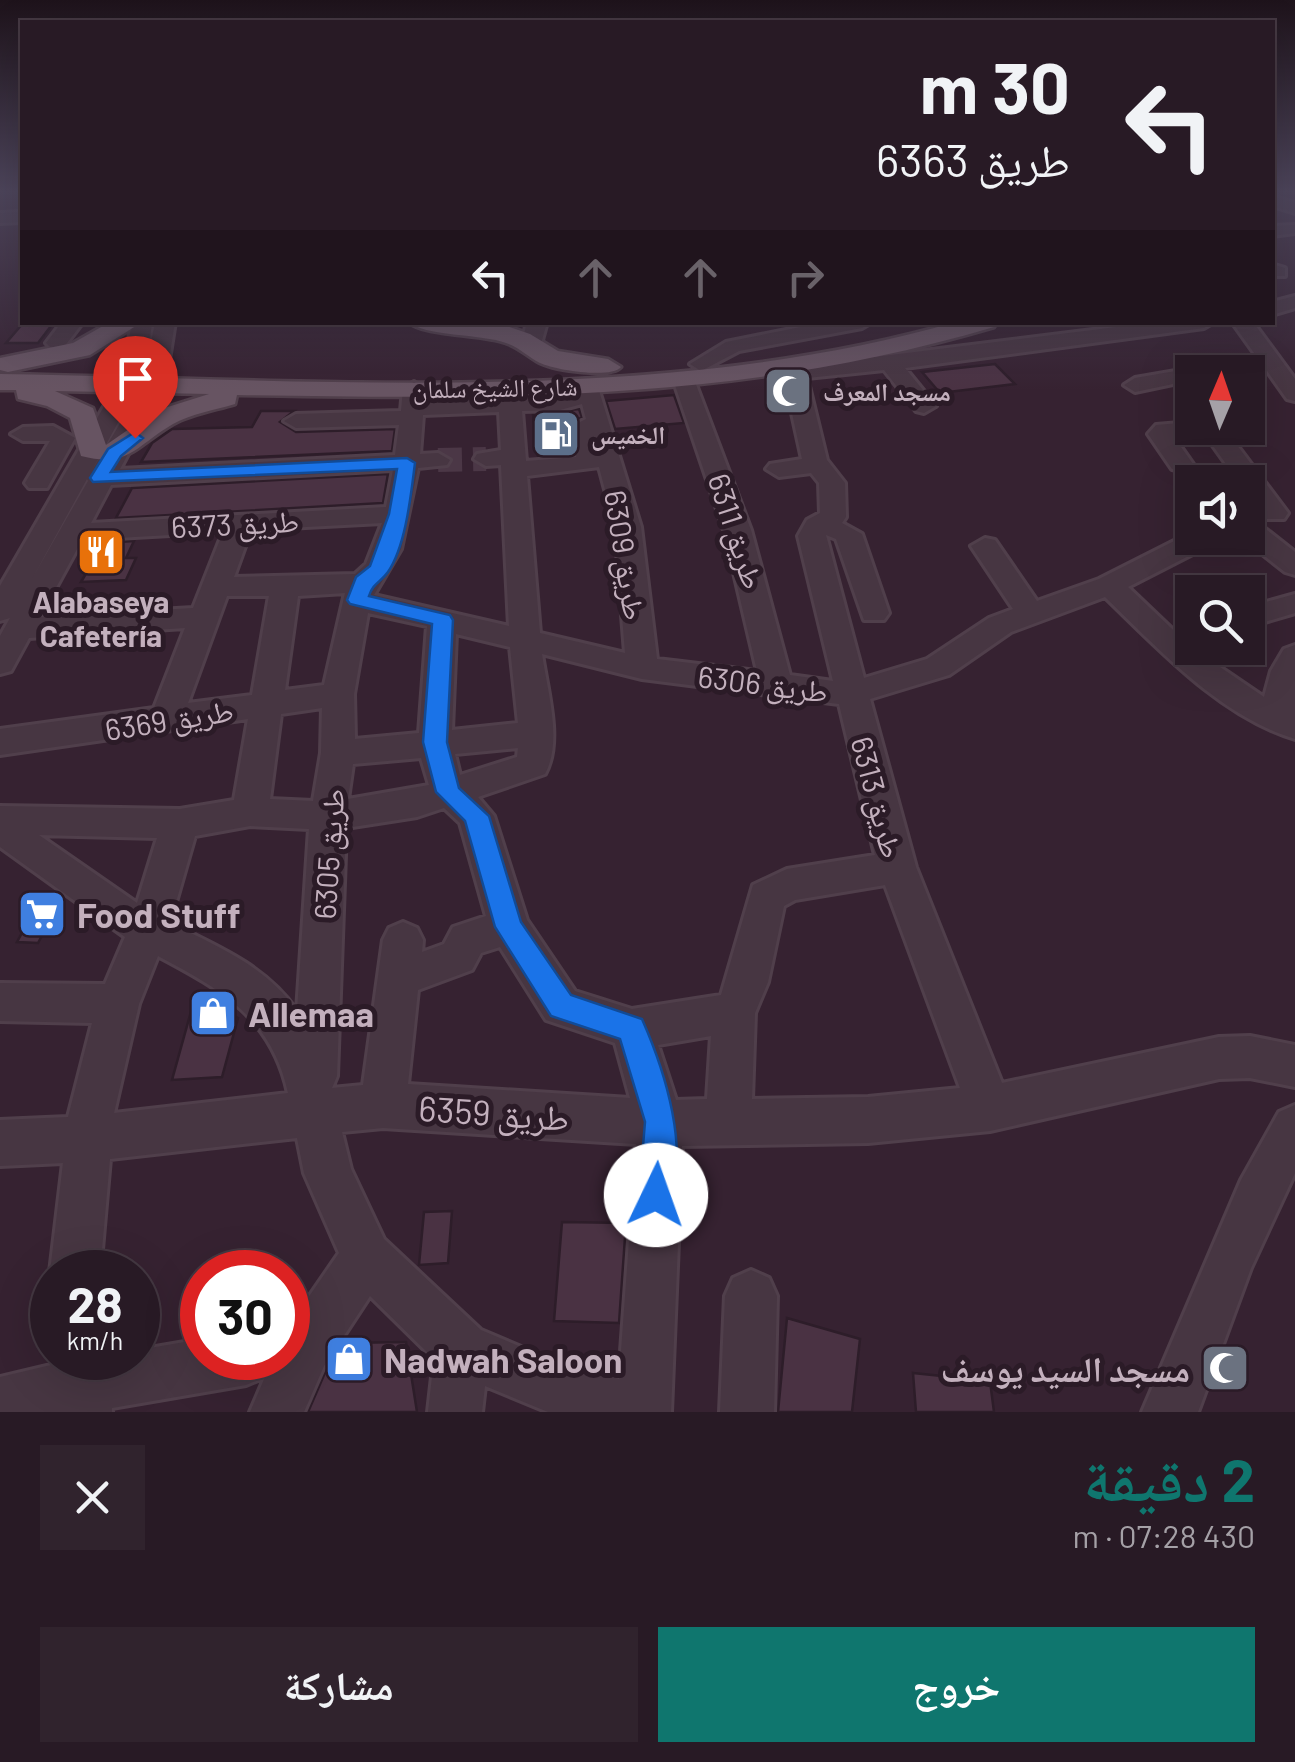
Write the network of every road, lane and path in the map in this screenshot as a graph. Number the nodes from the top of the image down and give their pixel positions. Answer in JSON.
{"nodes":[{"id":1,"x":71,"y":325,"type":"edge"},
{"id":2,"x":126,"y":325,"type":"edge"},
{"id":3,"x":142,"y":325,"type":"edge"},
{"id":4,"x":165,"y":325,"type":"edge"},
{"id":5,"x":473,"y":325,"type":"edge"},
{"id":6,"x":846,"y":325,"type":"edge"},
{"id":7,"x":917,"y":325,"type":"edge"},
{"id":8,"x":972,"y":325,"type":"edge"},
{"id":9,"x":1036,"y":325,"type":"edge"},
{"id":10,"x":1170,"y":325,"type":"edge"},
{"id":11,"x":1244,"y":325,"type":"edge"},
{"id":12,"x":508,"y":327,"type":"edge"},
{"id":13,"x":534,"y":335,"type":"edge"},
{"id":14,"x":1026,"y":339,"type":"junction"},
{"id":15,"x":57,"y":343,"type":"dead end"},
{"id":16,"x":1271,"y":360,"type":"junction"},
{"id":17,"x":1265,"y":362,"type":"edge"},
{"id":18,"x":890,"y":363,"type":"junction"},
{"id":19,"x":0,"y":366,"type":"edge"},
{"id":20,"x":642,"y":368,"type":"junction"},
{"id":21,"x":693,"y":371,"type":"junction"},
{"id":22,"x":751,"y":372,"type":"junction"},
{"id":23,"x":795,"y":375,"type":"junction"},
{"id":24,"x":144,"y":377,"type":"junction"},
{"id":25,"x":1175,"y":381,"type":"edge"},
{"id":26,"x":0,"y":384,"type":"edge"},
{"id":27,"x":1135,"y":385,"type":"dead end"},
{"id":28,"x":294,"y":388,"type":"junction"},
{"id":29,"x":582,"y":392,"type":"junction"},
{"id":30,"x":1295,"y":394,"type":"edge"},
{"id":31,"x":413,"y":405,"type":"junction"},
{"id":32,"x":510,"y":406,"type":"junction"},
{"id":33,"x":924,"y":406,"type":"dead end"},
{"id":34,"x":296,"y":421,"type":"dead end"},
{"id":35,"x":1175,"y":430,"type":"edge"},
{"id":36,"x":23,"y":434,"type":"dead end"},
{"id":37,"x":1227,"y":445,"type":"edge"},
{"id":38,"x":486,"y":459,"type":"tunnel mouth"},
{"id":39,"x":102,"y":460,"type":"junction"},
{"id":40,"x":438,"y":460,"type":"tunnel mouth"},
{"id":41,"x":407,"y":463,"type":"junction"},
{"id":42,"x":516,"y":463,"type":"junction"},
{"id":43,"x":1181,"y":464,"type":"dead end"},
{"id":44,"x":818,"y":465,"type":"junction"},
{"id":45,"x":779,"y":469,"type":"dead end"},
{"id":46,"x":38,"y":482,"type":"dead end"},
{"id":47,"x":1285,"y":510,"type":"edge"},
{"id":48,"x":398,"y":514,"type":"junction"},
{"id":49,"x":240,"y":523,"type":"junction"},
{"id":50,"x":820,"y":524,"type":"junction"},
{"id":51,"x":72,"y":532,"type":"junction"},
{"id":52,"x":1265,"y":540,"type":"edge"},
{"id":53,"x":985,"y":546,"type":"dead end"},
{"id":54,"x":1175,"y":552,"type":"edge"},
{"id":55,"x":1295,"y":566,"type":"edge"},
{"id":56,"x":285,"y":584,"type":"junction"},
{"id":57,"x":1110,"y":586,"type":"junction"},
{"id":58,"x":217,"y":587,"type":"junction"},
{"id":59,"x":360,"y":590,"type":"junction"},
{"id":60,"x":1295,"y":603,"type":"edge"},
{"id":61,"x":1265,"y":612,"type":"edge"},
{"id":62,"x":874,"y":614,"type":"dead end"},
{"id":63,"x":1031,"y":614,"type":"junction"},
{"id":64,"x":204,"y":616,"type":"junction"},
{"id":65,"x":11,"y":619,"type":"edge"},
{"id":66,"x":442,"y":620,"type":"junction"},
{"id":67,"x":1175,"y":632,"type":"edge"},
{"id":68,"x":525,"y":642,"type":"junction"},
{"id":69,"x":1295,"y":656,"type":"edge"},
{"id":70,"x":0,"y":664,"type":"edge"},
{"id":71,"x":1205,"y":665,"type":"edge"},
{"id":72,"x":642,"y":668,"type":"junction"},
{"id":73,"x":776,"y":686,"type":"junction"},
{"id":74,"x":338,"y":694,"type":"junction"},
{"id":75,"x":850,"y":694,"type":"junction"},
{"id":76,"x":265,"y":704,"type":"junction"},
{"id":77,"x":166,"y":720,"type":"junction"},
{"id":78,"x":1285,"y":723,"type":"edge"},
{"id":79,"x":536,"y":734,"type":"junction"},
{"id":80,"x":0,"y":742,"type":"edge"},
{"id":81,"x":435,"y":742,"type":"junction"},
{"id":82,"x":338,"y":753,"type":"junction"},
{"id":83,"x":448,"y":792,"type":"junction"},
{"id":84,"x":250,"y":812,"type":"junction"},
{"id":85,"x":328,"y":816,"type":"junction"},
{"id":86,"x":0,"y":823,"type":"edge"},
{"id":87,"x":180,"y":824,"type":"junction"},
{"id":88,"x":897,"y":867,"type":"junction"},
{"id":89,"x":509,"y":927,"type":"junction"},
{"id":90,"x":148,"y":931,"type":"junction"},
{"id":91,"x":0,"y":1002,"type":"edge"},
{"id":92,"x":118,"y":1004,"type":"junction"},
{"id":93,"x":734,"y":1013,"type":"junction"},
{"id":94,"x":632,"y":1028,"type":"junction"},
{"id":95,"x":1295,"y":1066,"type":"edge"},
{"id":96,"x":383,"y":1105,"type":"junction"},
{"id":97,"x":990,"y":1108,"type":"junction"},
{"id":98,"x":313,"y":1110,"type":"junction"},
{"id":99,"x":660,"y":1122,"type":"junction"},
{"id":100,"x":728,"y":1123,"type":"junction"},
{"id":101,"x":1295,"y":1128,"type":"edge"},
{"id":102,"x":86,"y":1139,"type":"junction"},
{"id":103,"x":0,"y":1143,"type":"edge"},
{"id":104,"x":77,"y":1250,"type":"edge"},
{"id":105,"x":366,"y":1257,"type":"junction"},
{"id":106,"x":751,"y":1296,"type":"dead end"},
{"id":107,"x":310,"y":1331,"type":"edge"},
{"id":108,"x":462,"y":1349,"type":"junction"},
{"id":109,"x":180,"y":1369,"type":"edge"},
{"id":110,"x":287,"y":1380,"type":"edge"},
{"id":111,"x":82,"y":1385,"type":"edge"},
{"id":112,"x":0,"y":1406,"type":"edge"},
{"id":113,"x":277,"y":1412,"type":"edge"},
{"id":114,"x":455,"y":1412,"type":"edge"},
{"id":115,"x":641,"y":1412,"type":"edge"},
{"id":116,"x":747,"y":1412,"type":"edge"},
{"id":117,"x":1169,"y":1412,"type":"edge"}],
"edges":[{"from":1,"to":15,"type":"street"},
{"from":2,"to":19,"type":"main road"},
{"from":3,"to":24,"type":"street"},
{"from":4,"to":24,"type":"street"},
{"from":5,"to":12,"type":"main road"},
{"from":6,"to":21,"type":"street"},
{"from":7,"to":21,"type":"main road","name":"شارع الشيخ سلمان"},
{"from":8,"to":22,"type":"main road","name":"شارع الشيخ سلمان"},
{"from":9,"to":14,"type":"street"},
{"from":10,"to":14,"type":"street"},
{"from":11,"to":16,"type":"street"},
{"from":12,"to":13,"type":"main road"},
{"from":13,"to":20,"type":"main road"},
{"from":14,"to":18,"type":"street"},
{"from":16,"to":17,"type":"street"},
{"from":16,"to":30,"type":"street"},
{"from":18,"to":23,"type":"street"},
{"from":18,"to":33,"type":"street"},
{"from":19,"to":24,"type":"main road","name":"شارع الشيخ سلمان"},
{"from":20,"to":21,"type":"main road","name":"شارع الشيخ سلمان"},
{"from":20,"to":24,"type":"main road","name":"شارع الشيخ سلمان"},
{"from":21,"to":22,"type":"main road","name":"شارع الشيخ سلمان"},
{"from":21,"to":29,"type":"main road","name":"شارع الشيخ سلمان"},
{"from":21,"to":73,"type":"street","name":"طريق 6311"},
{"from":22,"to":23,"type":"street"},
{"from":23,"to":44,"type":"street","name":"طريق 6313"},
{"from":24,"to":26,"type":"main road","name":"شارع الشيخ سلمان"},
{"from":24,"to":28,"type":"main road","name":"شارع الشيخ سلمان"},
{"from":24,"to":39,"type":"street"},
{"from":25,"to":27,"type":"street"},
{"from":26,"to":39,"type":"main road"},
{"from":28,"to":31,"type":"main road","name":"شارع الشيخ سلمان"},
{"from":28,"to":39,"type":"main road"},
{"from":29,"to":31,"type":"main road","name":"شارع الشيخ سلمان"},
{"from":29,"to":32,"type":"street"},
{"from":29,"to":42,"type":"street"},
{"from":29,"to":72,"type":"street","name":"طريق 6309"},
{"from":31,"to":32,"type":"street"},
{"from":31,"to":34,"type":"street"},
{"from":31,"to":41,"type":"street","name":"طريق 6305"},
{"from":32,"to":42,"type":"street"},
{"from":35,"to":43,"type":"street"},
{"from":36,"to":46,"type":"street"},
{"from":37,"to":47,"type":"street"},
{"from":38,"to":42,"type":"street"},
{"from":39,"to":41,"type":"street"},
{"from":39,"to":51,"type":"street"},
{"from":39,"to":65,"type":"street"},
{"from":40,"to":41,"type":"street"},
{"from":41,"to":48,"type":"street","name":"طريق 6305"},
{"from":42,"to":68,"type":"street"},
{"from":44,"to":45,"type":"street"},
{"from":44,"to":50,"type":"street","name":"طريق 6313"},
{"from":48,"to":49,"type":"street","name":"طريق 6373"},
{"from":48,"to":59,"type":"street","name":"طريق 6305"},
{"from":49,"to":51,"type":"street","name":"طريق 6373"},
{"from":49,"to":58,"type":"street"},
{"from":50,"to":62,"type":"street"},
{"from":50,"to":75,"type":"street","name":"طريق 6313"},
{"from":51,"to":65,"type":"street"},
{"from":52,"to":55,"type":"street"},
{"from":53,"to":63,"type":"street"},
{"from":54,"to":57,"type":"street","name":"طريق 6306"},
{"from":56,"to":58,"type":"street","name":"طريق 6306"},
{"from":56,"to":59,"type":"street","name":"طريق 6306"},
{"from":56,"to":76,"type":"street"},
{"from":57,"to":63,"type":"street","name":"طريق 6306"},
{"from":57,"to":67,"type":"street"},
{"from":58,"to":64,"type":"street"},
{"from":59,"to":66,"type":"street","name":"طريق 6306"},
{"from":59,"to":74,"type":"street","name":"طريق 6305"},
{"from":60,"to":61,"type":"street"},
{"from":63,"to":75,"type":"street","name":"طريق 6306"},
{"from":64,"to":65,"type":"street"},
{"from":64,"to":77,"type":"street"},
{"from":65,"to":70,"type":"street"},
{"from":66,"to":68,"type":"street","name":"طريق 6306"},
{"from":66,"to":81,"type":"street"},
{"from":68,"to":72,"type":"street","name":"طريق 6306"},
{"from":68,"to":79,"type":"street"},
{"from":69,"to":78,"type":"street"},
{"from":71,"to":78,"type":"street"},
{"from":72,"to":73,"type":"street","name":"طريق 6306"},
{"from":73,"to":75,"type":"street","name":"طريق 6306"},
{"from":74,"to":76,"type":"street","name":"طريق 6369"},
{"from":74,"to":82,"type":"street","name":"طريق 6305"},
{"from":75,"to":88,"type":"street","name":"طريق 6313"},
{"from":76,"to":77,"type":"street","name":"طريق 6369"},
{"from":76,"to":84,"type":"street"},
{"from":77,"to":80,"type":"street","name":"طريق 6369"},
{"from":79,"to":81,"type":"street"},
{"from":79,"to":83,"type":"street"},
{"from":81,"to":82,"type":"street"},
{"from":81,"to":83,"type":"street"},
{"from":82,"to":85,"type":"street","name":"طريق 6305"},
{"from":83,"to":85,"type":"street"},
{"from":83,"to":89,"type":"street"},
{"from":84,"to":85,"type":"street"},
{"from":84,"to":87,"type":"street"},
{"from":85,"to":98,"type":"street","name":"طريق 6305"},
{"from":86,"to":87,"type":"street"},
{"from":86,"to":90,"type":"street"},
{"from":87,"to":90,"type":"street"},
{"from":88,"to":93,"type":"street"},
{"from":88,"to":97,"type":"street","name":"طريق 6313"},
{"from":89,"to":94,"type":"street"},
{"from":89,"to":96,"type":"street"},
{"from":90,"to":92,"type":"street"},
{"from":90,"to":98,"type":"street"},
{"from":91,"to":92,"type":"street"},
{"from":92,"to":102,"type":"street"},
{"from":93,"to":94,"type":"street"},
{"from":93,"to":100,"type":"street"},
{"from":94,"to":99,"type":"street"},
{"from":95,"to":97,"type":"street","name":"طريق 6359"},
{"from":96,"to":98,"type":"street","name":"طريق 6359"},
{"from":96,"to":99,"type":"street","name":"طريق 6359"},
{"from":97,"to":100,"type":"street","name":"طريق 6359"},
{"from":98,"to":102,"type":"street","name":"طريق 6359"},
{"from":98,"to":105,"type":"street"},
{"from":99,"to":100,"type":"street","name":"طريق 6359"},
{"from":99,"to":115,"type":"street"},
{"from":101,"to":117,"type":"street"},
{"from":102,"to":103,"type":"street","name":"طريق 6359"},
{"from":102,"to":104,"type":"street"},
{"from":105,"to":107,"type":"street"},
{"from":105,"to":108,"type":"street"},
{"from":106,"to":116,"type":"street"},
{"from":108,"to":114,"type":"street"},
{"from":108,"to":115,"type":"street"},
{"from":109,"to":111,"type":"street"},
{"from":110,"to":113,"type":"street"},
{"from":111,"to":112,"type":"street"}]}
